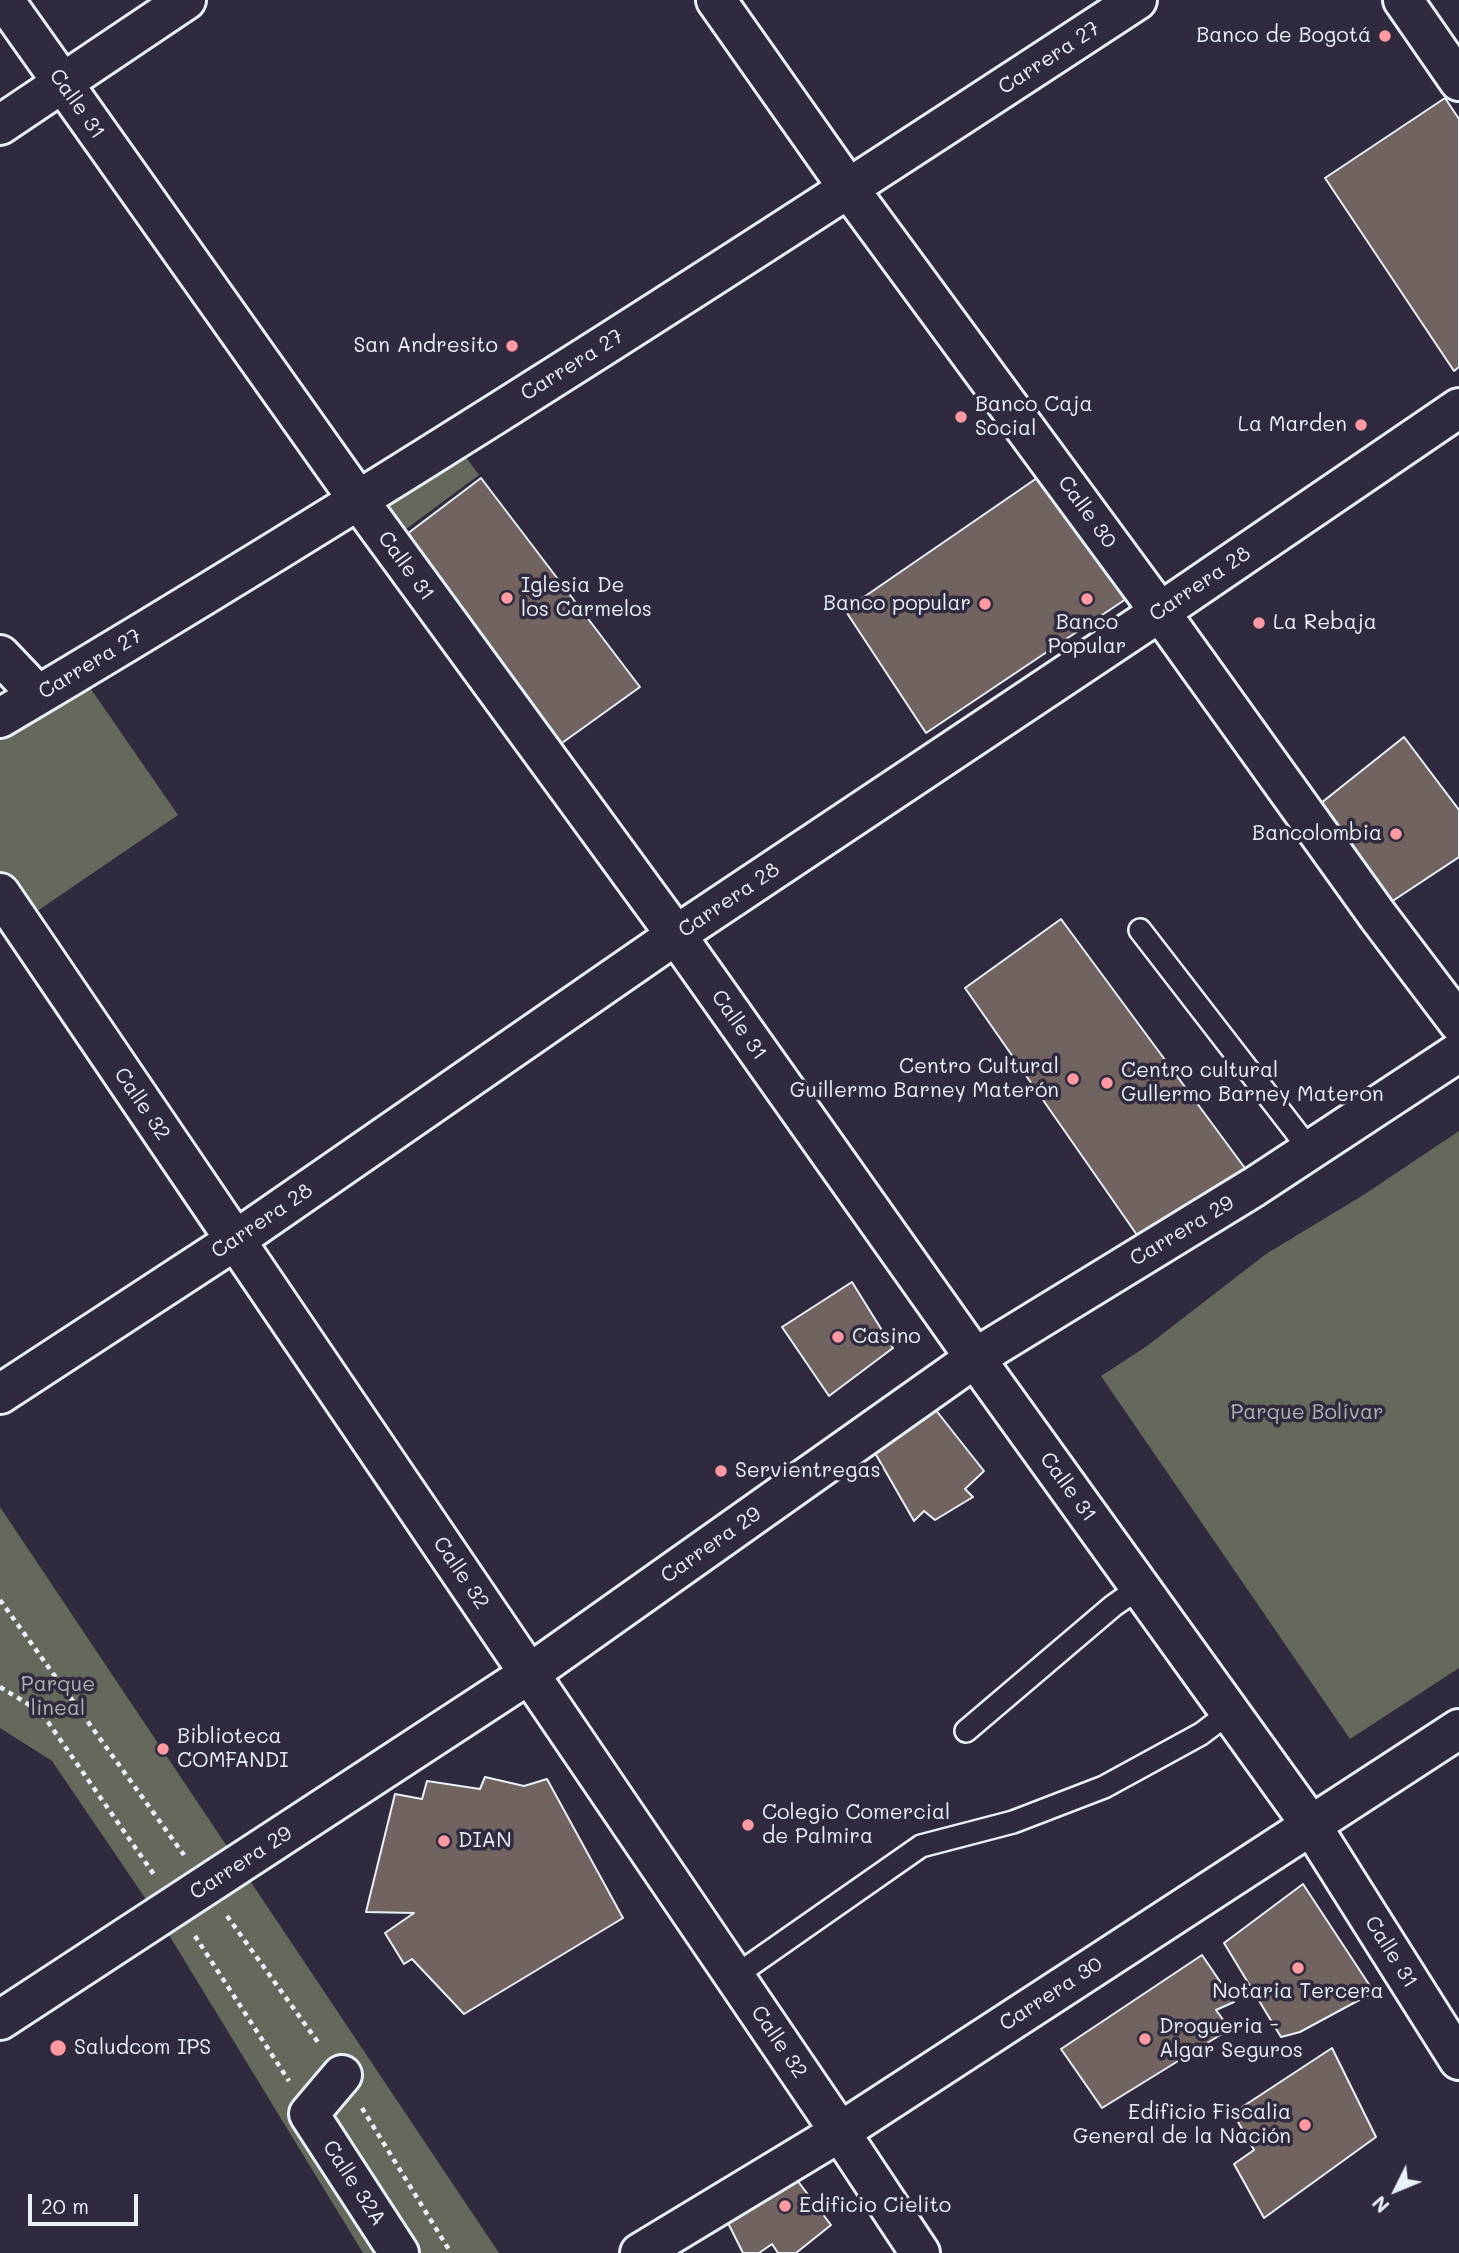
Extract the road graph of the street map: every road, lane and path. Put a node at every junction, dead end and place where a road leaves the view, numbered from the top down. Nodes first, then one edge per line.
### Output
1 (4, 0) edge
2 (186, 0) edge
3 (716, 0) edge
4 (1137, 0) edge
5 (1403, 0) edge
6 (1459, 81) edge
7 (62, 82) junction
8 (0, 125) edge
9 (849, 189) junction
10 (1459, 408) edge
11 (359, 501) junction
12 (1160, 612) junction
13 (0, 655) edge
14 (38, 695) junction
15 (0, 718) edge
16 (0, 893) edge
17 (1140, 930) dead end
18 (676, 935) junction
19 (1459, 1023) edge
20 (1459, 1052) edge
21 (1310, 1150) junction
22 (234, 1241) junction
23 (975, 1358) junction
24 (0, 1394) edge
25 (1140, 1587) junction
26 (0, 1600) edge
27 (529, 1674) junction
28 (0, 1687) edge
29 (1230, 1712) junction
30 (1459, 1729) edge
31 (966, 1731) dead end
32 (1311, 1825) junction
33 (191, 1896) junction
34 (735, 1976) junction
35 (0, 2020) edge
36 (1459, 2060) edge
37 (342, 2075) junction
38 (309, 2114) junction
39 (841, 2132) junction
40 (399, 2253) edge
41 (451, 2253) edge
42 (640, 2253) edge
43 (920, 2253) edge

1 - 7 street, Calle 31
2 - 7 street
3 - 9 street, Calle 30
4 - 9 street, Carrera 27
5 - 6 street
7 - 8 street
7 - 11 street, Calle 31
9 - 11 street, Carrera 27
9 - 12 street, Calle 30
10 - 12 street, Carrera 28
11 - 14 street, Carrera 27
11 - 18 street, Calle 31
12 - 18 street, Carrera 28
12 - 19 street, Calle 30
13 - 14 street
14 - 15 street, Carrera 27
16 - 22 street, Calle 32
17 - 21 lane
18 - 22 street, Carrera 28
18 - 23 street, Calle 31
20 - 21 street, Carrera 29
21 - 23 street, Carrera 29
22 - 24 street, Carrera 28
22 - 27 street, Calle 32
23 - 25 street, Calle 31
23 - 27 street, Carrera 29
25 - 29 street, Calle 31
25 - 31 lane
26 - 33 path
27 - 33 street, Carrera 29
27 - 34 street, Calle 32
28 - 33 path
29 - 32 street, Calle 31
29 - 34 lane
30 - 32 street, Carrera 30
32 - 36 street, Calle 31
32 - 39 street, Carrera 30
33 - 35 street, Carrera 29
33 - 37 path
33 - 38 path
34 - 39 street, Calle 32
37 - 38 street
37 - 41 path
38 - 40 street, Calle 32A
39 - 42 street, Carrera 30
39 - 43 street, Calle 32

